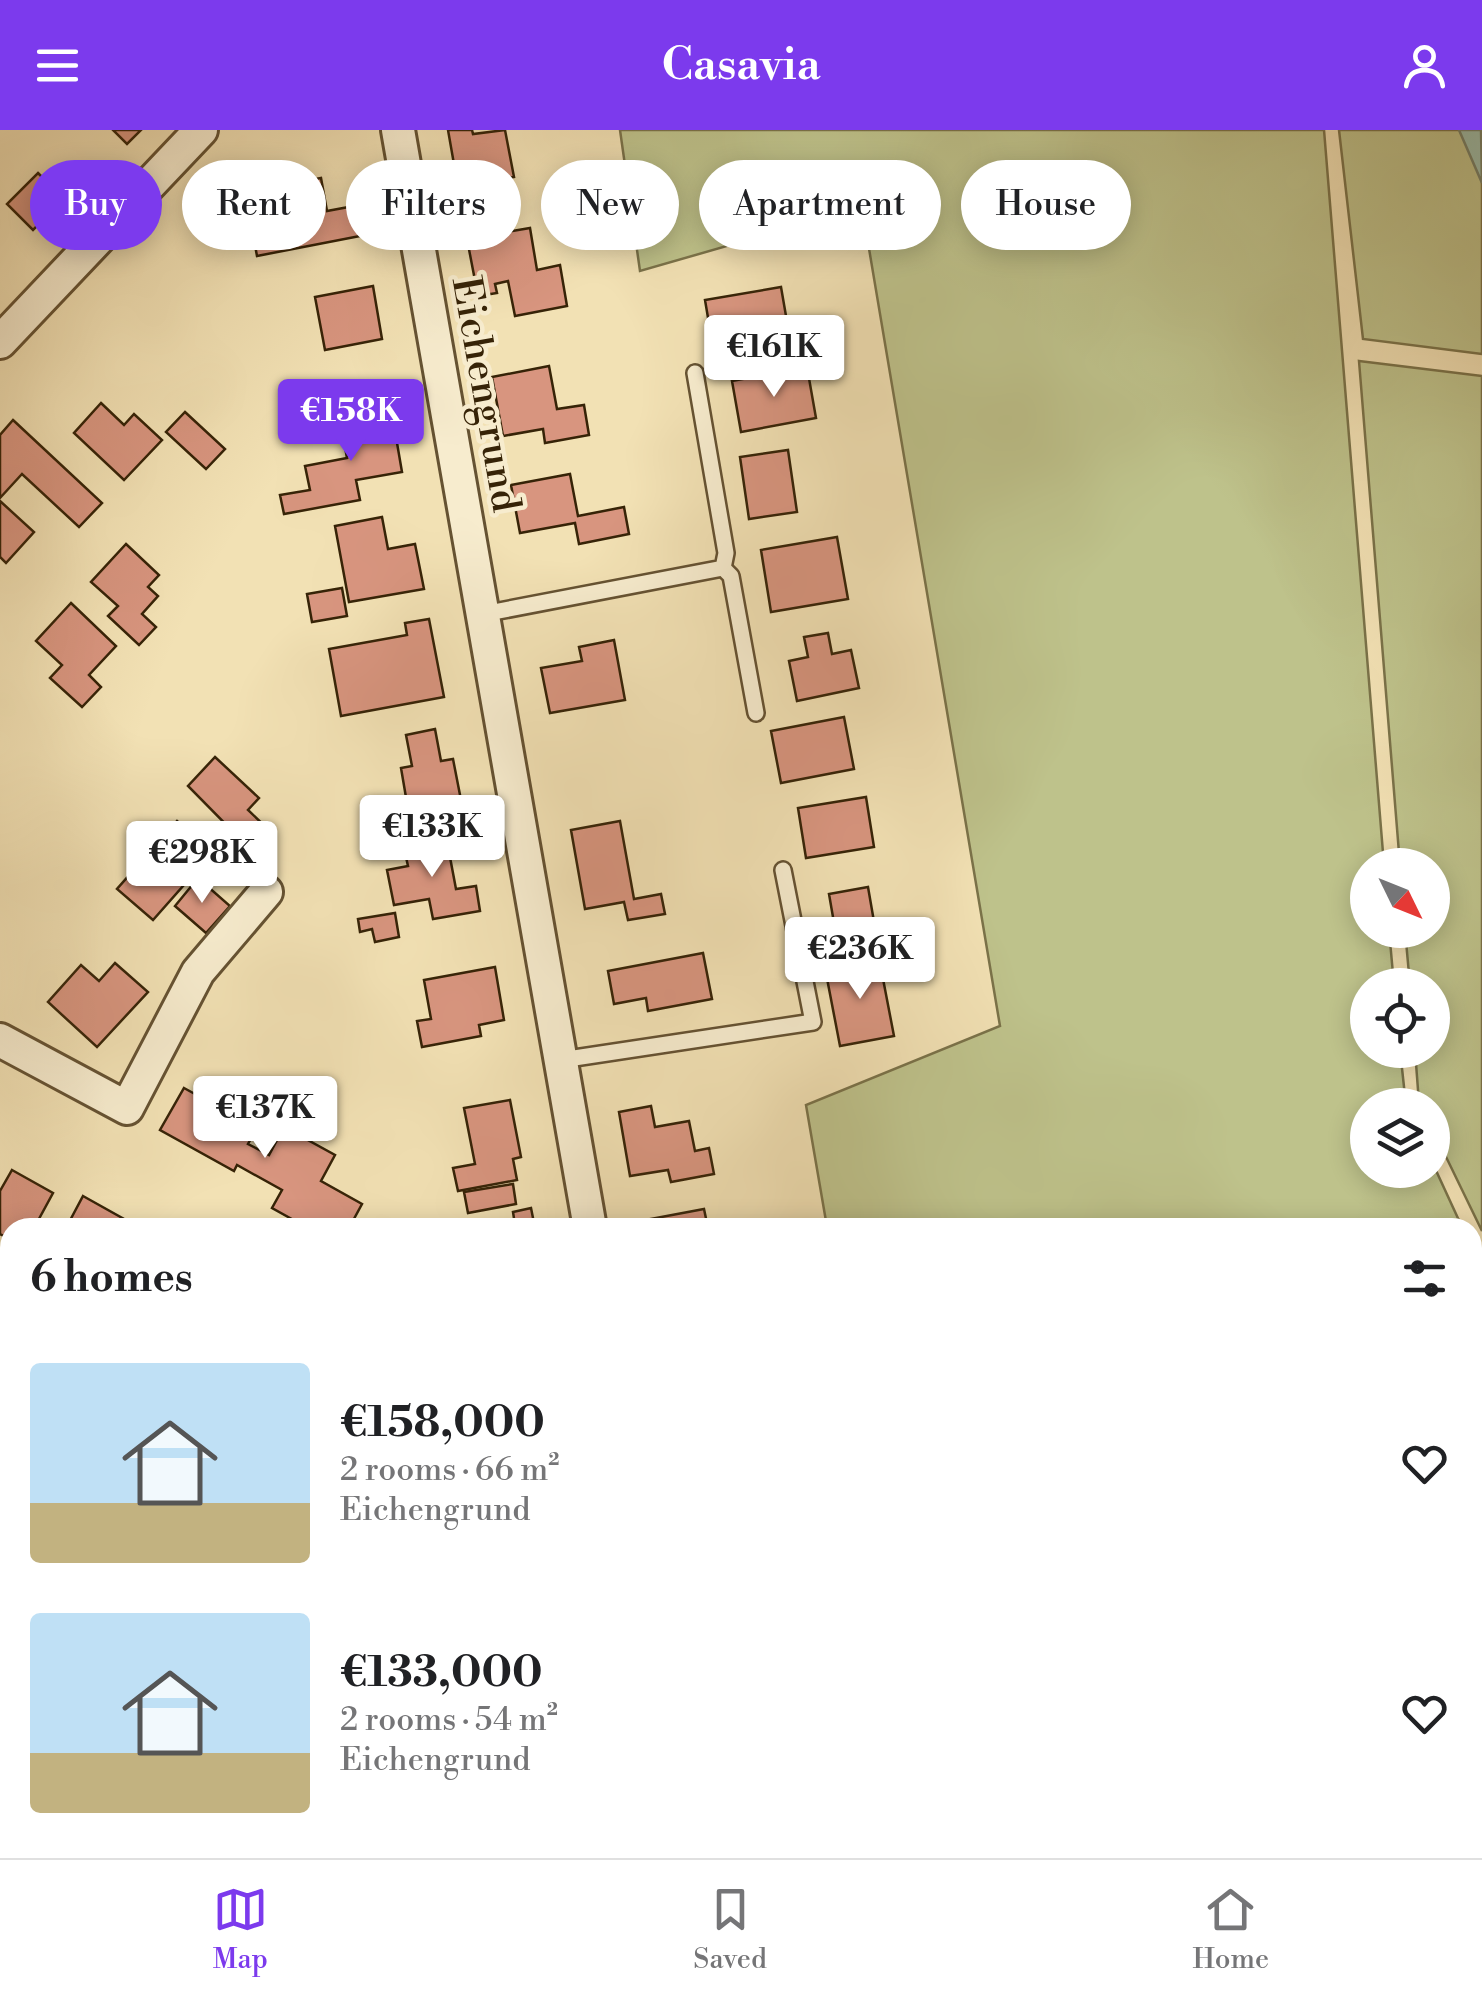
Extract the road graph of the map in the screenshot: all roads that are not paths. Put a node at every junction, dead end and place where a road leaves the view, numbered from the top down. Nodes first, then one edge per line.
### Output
1 (201, 130) edge
2 (398, 130) edge
3 (0, 342) edge
4 (695, 373) dead end
5 (723, 568) junction
6 (483, 614) junction
7 (756, 713) dead end
8 (782, 870) dead end
9 (266, 892) dead end
10 (0, 1040) edge
11 (561, 1060) junction
12 (588, 1218) edge

1 - 3 street
2 - 6 street, Eichengrund
4 - 5 lane
5 - 6 lane
5 - 7 lane
6 - 11 street, Eichengrund
8 - 11 lane
9 - 10 street
11 - 12 street, Eichengrund

